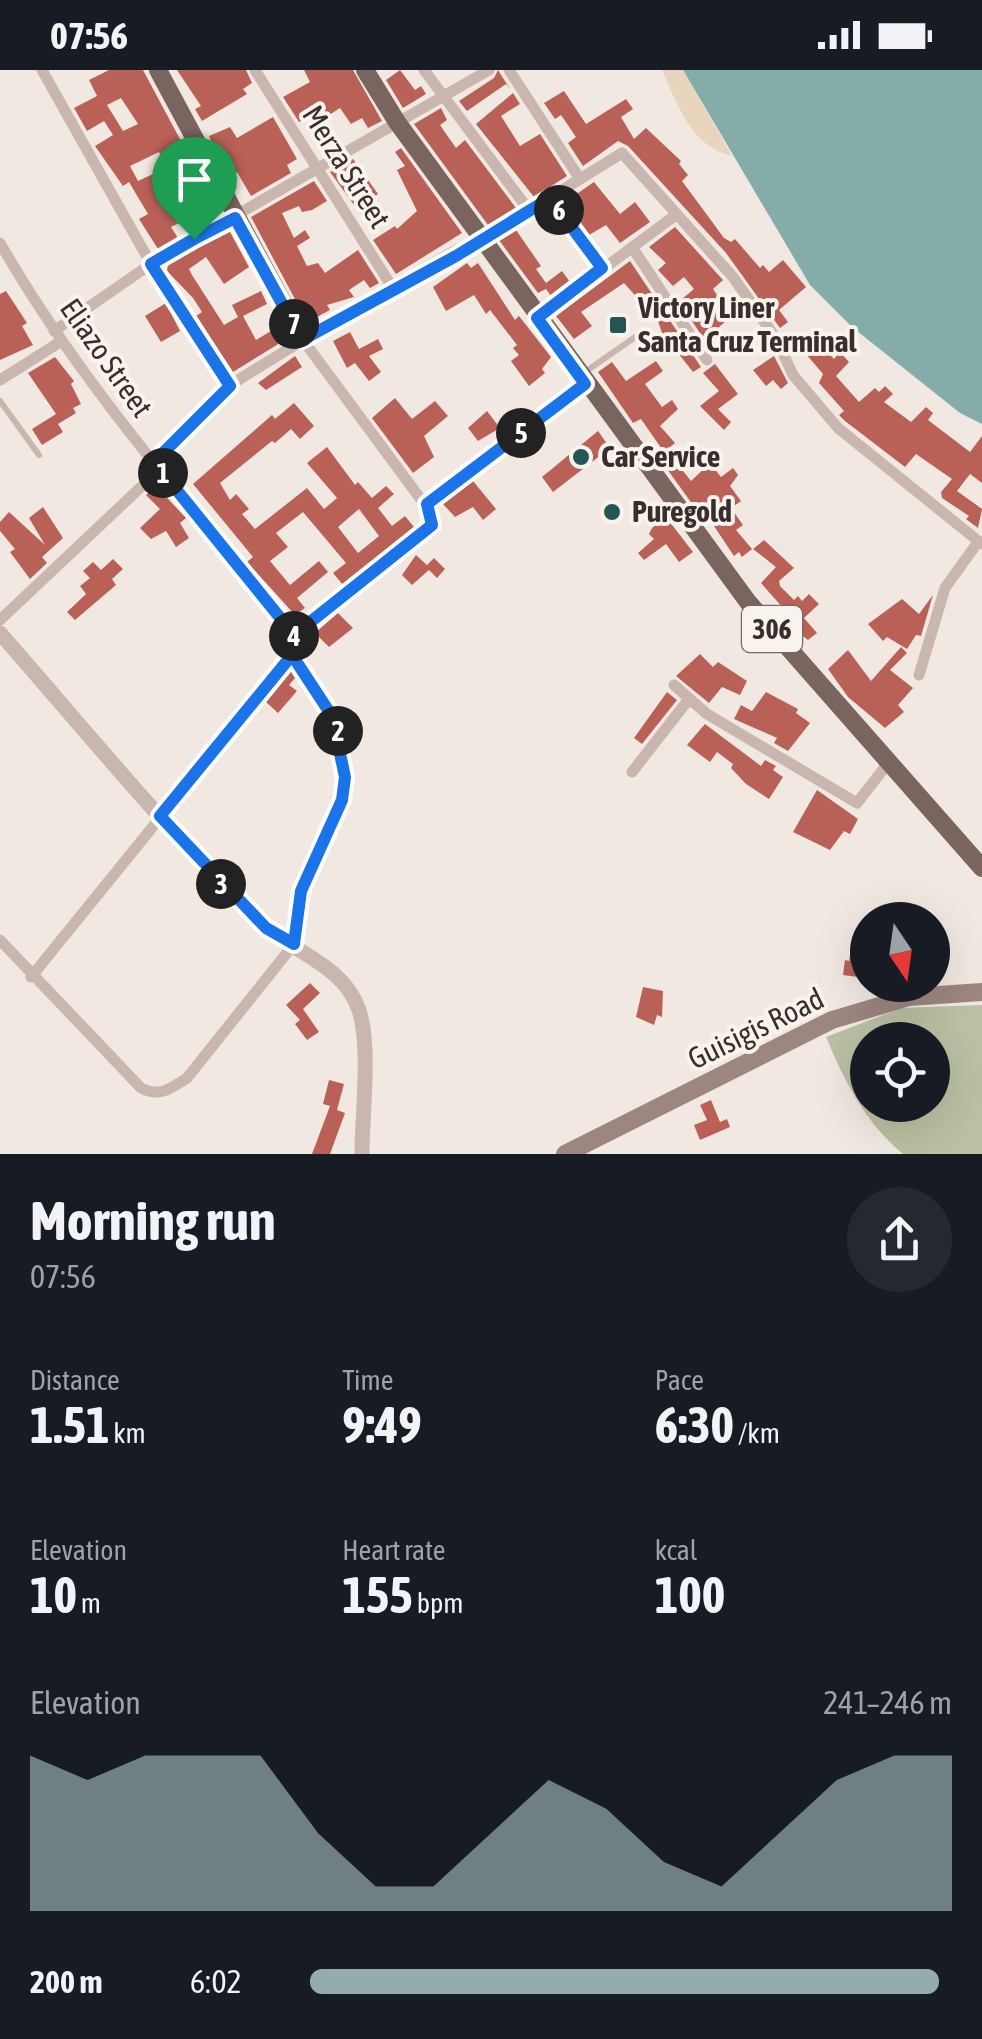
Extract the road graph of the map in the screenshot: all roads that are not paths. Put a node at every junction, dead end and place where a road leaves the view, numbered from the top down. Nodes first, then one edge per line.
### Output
1 (42, 70) edge
2 (158, 70) edge
3 (255, 70) edge
4 (364, 70) edge
5 (424, 70) edge
6 (489, 70) edge
7 (509, 70) edge
8 (442, 96) junction
9 (397, 122) junction
10 (316, 167) junction
11 (580, 179) junction
12 (550, 198) junction
13 (528, 210) junction
14 (677, 214) junction
15 (235, 218) junction
16 (482, 240) junction
17 (0, 243) edge
18 (632, 247) junction
19 (456, 256) junction
20 (151, 264) junction
21 (602, 268) junction
22 (510, 280) junction
23 (394, 290) junction
24 (537, 318) junction
25 (641, 333) dead end
26 (57, 336) junction
27 (302, 340) junction
28 (707, 360) dead end
29 (0, 380) edge
30 (582, 380) junction
31 (230, 386) junction
32 (0, 401) edge
33 (39, 456) dead end
34 (157, 466) junction
35 (427, 504) junction
36 (980, 543) edge
37 (0, 620) edge
38 (0, 633) edge
39 (294, 635) junction
40 (292, 655) junction
41 (919, 676) dead end
42 (674, 686) dead end
43 (689, 698) junction
44 (889, 762) junction
45 (632, 772) dead end
46 (160, 816) junction
47 (982, 868) edge
48 (0, 940) edge
49 (294, 944) junction
50 (31, 976) junction
51 (982, 992) edge
52 (362, 1154) edge
53 (566, 1154) edge

1 - 20 street
2 - 15 main road
3 - 10 street, Merza Street
4 - 9 main road, 306
5 - 8 street
6 - 8 street
7 - 11 street
8 - 9 street
8 - 13 street
9 - 10 street
9 - 16 main road, 306
10 - 15 street
10 - 23 street, Merza Street
11 - 12 street
11 - 14 street
12 - 13 street
12 - 21 street
13 - 16 street
14 - 18 street
14 - 36 street
15 - 20 street
15 - 27 main road
16 - 19 main road
16 - 22 main road, 306
17 - 26 street, Eliazo Street
18 - 21 street
18 - 28 street
19 - 22 main road, 306
19 - 23 main road
20 - 26 street
20 - 31 street
21 - 24 street
22 - 24 main road, 306
23 - 27 main road
24 - 30 main road, 306
25 - 30 lane
26 - 29 street
26 - 34 street, Eliazo Street
27 - 31 street
27 - 35 street
30 - 35 street
30 - 44 main road, 306
31 - 34 street
32 - 33 lane
34 - 37 street
34 - 39 street, Eliazo Street
35 - 39 street
36 - 41 street
38 - 46 street
39 - 40 street
40 - 46 street
40 - 49 street
42 - 43 street
43 - 44 street
43 - 45 street
44 - 47 main road, 306
46 - 49 street
46 - 50 street
48 - 50 street
49 - 50 street
49 - 52 street
51 - 53 main road, Guisigis Road

